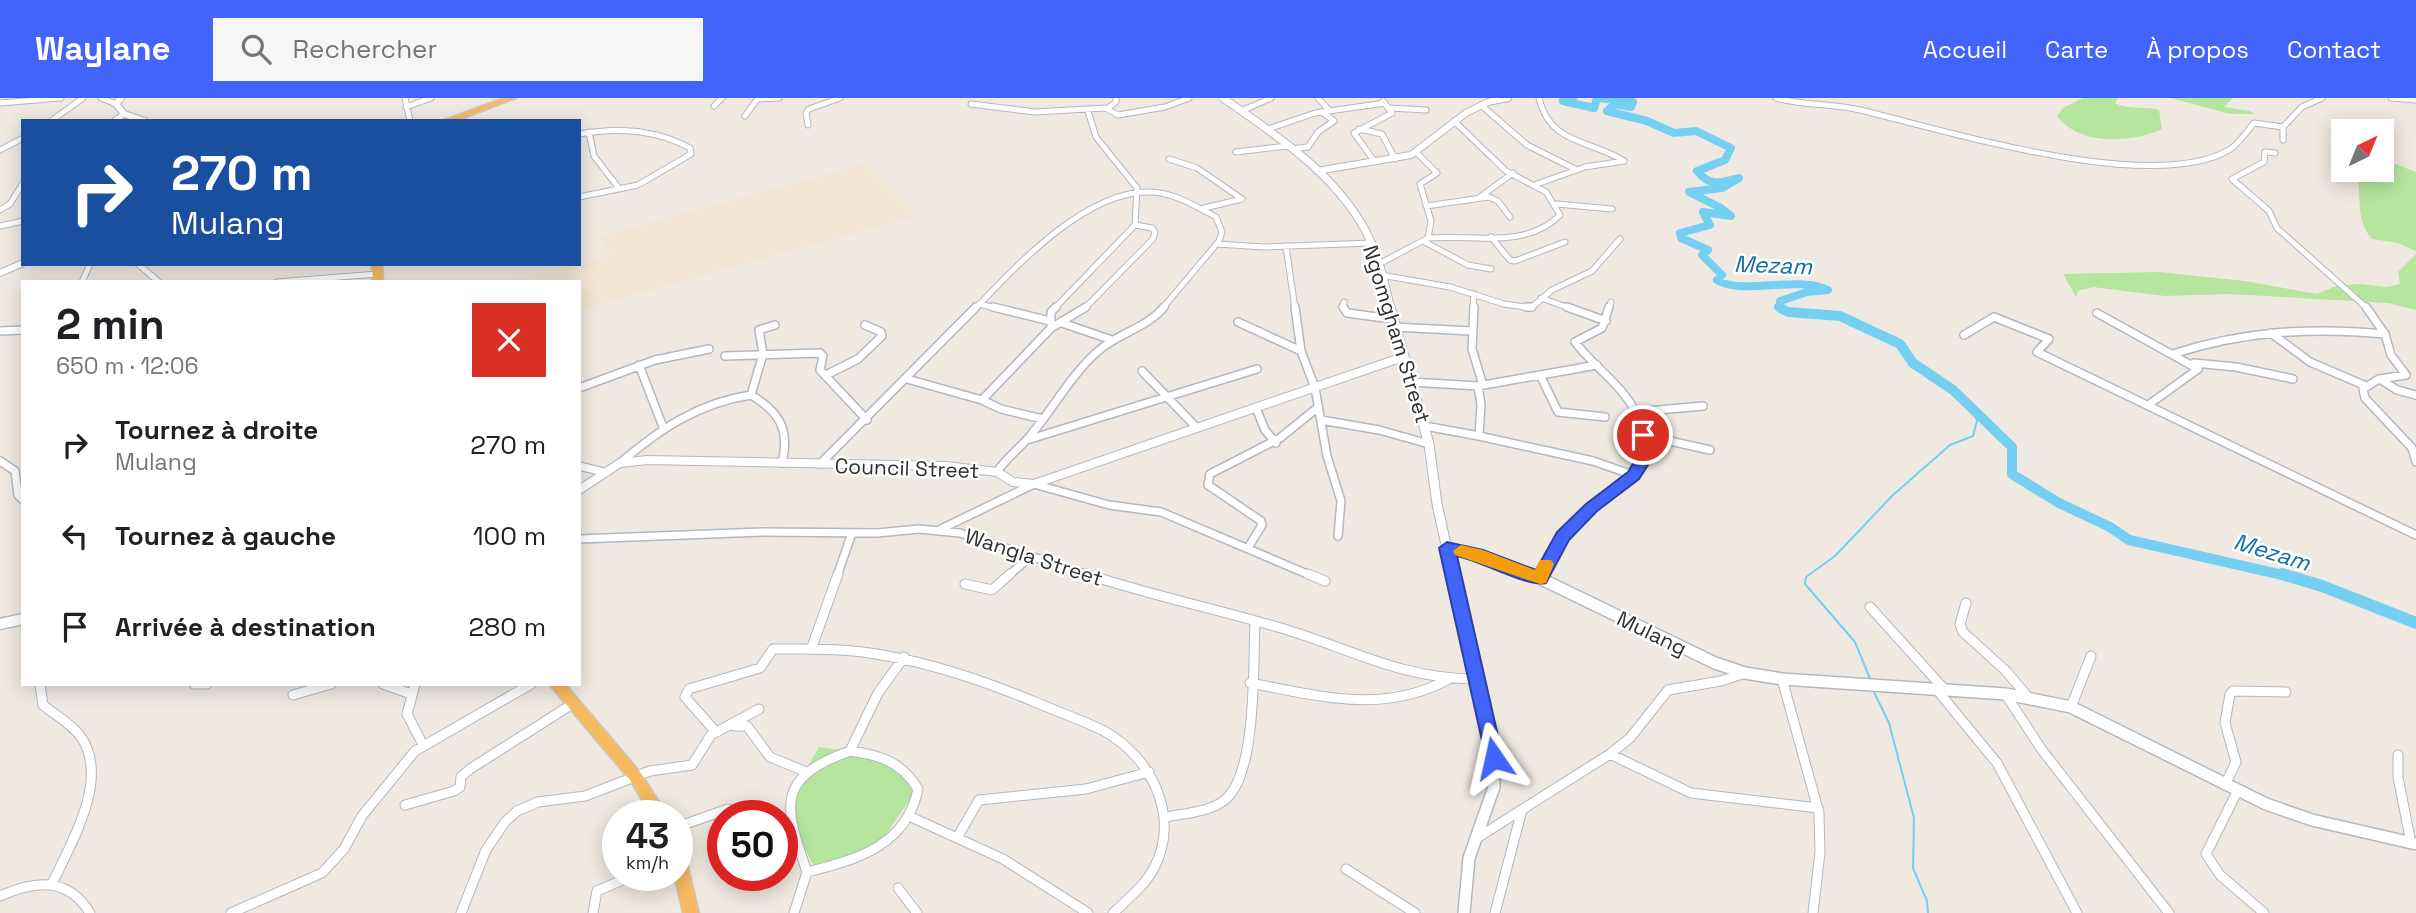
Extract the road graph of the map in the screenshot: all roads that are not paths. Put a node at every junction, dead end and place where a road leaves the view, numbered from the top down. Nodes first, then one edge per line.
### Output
1 (61, 98) edge
2 (83, 98) edge
3 (101, 98) edge
4 (405, 98) edge
5 (431, 98) edge
6 (512, 98) edge
7 (722, 98) edge
8 (758, 98) edge
9 (779, 98) edge
10 (840, 98) edge
11 (1116, 98) edge
12 (1189, 98) edge
13 (1223, 98) edge
14 (1271, 98) edge
15 (1318, 98) edge
16 (1508, 98) edge
17 (1539, 98) edge
18 (1776, 98) edge
19 (2322, 98) edge
20 (2391, 98) edge
21 (2416, 100) edge
22 (119, 101) edge
23 (0, 103) edge
24 (971, 104) dead end
25 (1385, 104) junction
26 (1481, 105) junction
27 (714, 106) dead end
28 (406, 107) junction
29 (1108, 108) junction
30 (1426, 110) dead end
31 (1088, 111) junction
32 (1241, 111) junction
33 (1330, 111) junction
34 (1322, 112) junction
35 (124, 114) junction
36 (745, 116) dead end
37 (54, 119) edge
38 (117, 119) edge
39 (139, 119) edge
40 (409, 119) edge
41 (452, 119) edge
42 (1454, 121) junction
43 (808, 125) dead end
44 (2283, 127) junction
45 (1268, 129) junction
46 (1359, 130) junction
47 (589, 132) junction
48 (581, 134) edge
49 (21, 139) edge
50 (2283, 140) dead end
51 (1290, 147) junction
52 (0, 150) edge
53 (1236, 152) dead end
54 (1416, 152) junction
55 (2275, 153) dead end
56 (1169, 159) dead end
57 (1395, 159) junction
58 (1375, 162) junction
59 (1577, 170) junction
60 (1317, 171) junction
61 (1513, 173) junction
62 (1537, 184) junction
63 (21, 186) edge
64 (618, 187) junction
65 (1138, 194) junction
66 (581, 196) edge
67 (1480, 197) junction
68 (1557, 204) junction
69 (1426, 206) junction
70 (1203, 209) junction
71 (1612, 209) dead end
72 (0, 210) edge
73 (1510, 217) dead end
74 (21, 221) edge
75 (1135, 225) junction
76 (0, 226) edge
77 (1491, 237) junction
78 (1426, 239) junction
79 (1620, 239) dead end
80 (1565, 242) dead end
81 (1372, 243) junction
82 (1217, 244) junction
83 (1286, 246) junction
84 (1378, 260) junction
85 (21, 264) edge
86 (140, 266) edge
87 (1490, 269) dead end
88 (0, 273) edge
89 (377, 273) edge
90 (1381, 275) junction
91 (344, 277) junction
92 (157, 280) edge
93 (304, 280) edge
94 (337, 280) edge
95 (1474, 293) junction
96 (1541, 298) junction
97 (1344, 302) dead end
98 (1611, 302) dead end
99 (979, 304) junction
100 (2098, 313) dead end
101 (1606, 321) junction
102 (1238, 322) dead end
103 (1062, 323) junction
104 (1393, 323) junction
105 (1050, 324) junction
106 (775, 325) dead end
107 (864, 325) dead end
108 (21, 330) edge
109 (0, 331) edge
110 (1471, 331) junction
111 (2270, 332) junction
112 (2385, 334) junction
113 (1964, 335) dead end
114 (1112, 340) junction
115 (709, 349) dead end
116 (1301, 351) junction
117 (764, 354) junction
118 (2173, 354) junction
119 (725, 356) dead end
120 (1404, 361) junction
121 (2190, 363) junction
122 (639, 365) junction
123 (1597, 365) junction
124 (1257, 369) dead end
125 (1142, 371) dead end
126 (826, 375) junction
127 (1540, 375) junction
128 (2406, 375) junction
129 (2416, 377) edge
130 (907, 379) junction
131 (2293, 379) dead end
132 (2379, 379) junction
133 (1410, 382) junction
134 (1480, 386) junction
135 (2366, 386) junction
136 (581, 387) edge
137 (1315, 388) junction
138 (751, 395) junction
139 (2416, 395) edge
140 (1170, 398) junction
141 (982, 400) junction
142 (2151, 403) junction
143 (1703, 406) dead end
144 (1256, 408) junction
145 (1317, 408) junction
146 (1636, 412) junction
147 (1605, 417) dead end
148 (1043, 419) junction
149 (867, 420) junction
150 (1322, 424) junction
151 (1424, 426) junction
152 (663, 427) junction
153 (1197, 428) junction
154 (1643, 435) junction
155 (1479, 436) junction
156 (1027, 440) junction
157 (1276, 443) junction
158 (1429, 444) junction
159 (1710, 450) dead end
160 (0, 461) edge
161 (2416, 462) edge
162 (620, 463) junction
163 (782, 463) junction
164 (819, 464) junction
165 (21, 465) edge
166 (581, 466) edge
167 (13, 468) junction
168 (604, 472) junction
169 (997, 472) junction
170 (1633, 475) junction
171 (1034, 484) junction
172 (581, 489) edge
173 (21, 498) edge
174 (940, 530) junction
175 (852, 533) junction
176 (2416, 535) edge
177 (1338, 536) dead end
178 (581, 539) edge
179 (1248, 548) junction
180 (1447, 548) junction
181 (1031, 556) junction
182 (1540, 578) junction
183 (1325, 581) dead end
184 (965, 584) dead end
185 (1966, 603) dead end
186 (1870, 607) dead end
187 (21, 619) edge
188 (1255, 621) junction
189 (0, 624) edge
190 (812, 647) junction
191 (2091, 656) dead end
192 (904, 657) junction
193 (1745, 673) junction
194 (1449, 679) junction
195 (1475, 679) junction
196 (1782, 679) junction
197 (1250, 683) junction
198 (42, 686) edge
199 (324, 686) edge
200 (389, 686) edge
201 (414, 686) edge
202 (527, 686) edge
203 (558, 686) edge
204 (1941, 690) junction
205 (2286, 692) dead end
206 (411, 694) junction
207 (2006, 694) junction
208 (293, 695) dead end
209 (2029, 698) junction
210 (574, 703) junction
211 (2071, 707) junction
212 (759, 709) dead end
213 (727, 728) junction
214 (715, 731) junction
215 (423, 745) junction
216 (850, 751) junction
217 (1610, 754) junction
218 (2398, 755) dead end
219 (804, 771) junction
220 (1149, 772) junction
221 (635, 776) junction
222 (2225, 786) junction
223 (2237, 792) junction
224 (651, 800) edge
225 (405, 805) dead end
226 (1818, 808) junction
227 (1523, 809) junction
228 (911, 817) junction
229 (1167, 817) junction
230 (958, 836) junction
231 (1476, 838) junction
232 (2413, 844) edge
233 (1346, 869) dead end
234 (807, 872) junction
235 (53, 882) junction
236 (898, 888) dead end
237 (602, 889) edge
238 (686, 891) edge
239 (0, 896) edge
240 (264, 899) junction
241 (90, 913) edge
242 (231, 913) edge
243 (248, 913) edge
244 (461, 913) edge
245 (593, 913) edge
246 (691, 913) edge
247 (794, 913) edge
248 (917, 913) edge
249 (1088, 913) edge
250 (1113, 913) edge
251 (1415, 913) edge
252 (1464, 913) edge
253 (1495, 913) edge
254 (1813, 913) edge
255 (2077, 913) edge
256 (2169, 913) edge
257 (2264, 913) edge

1 - 23 street
2 - 37 street
3 - 22 street
4 - 28 street
5 - 28 street
6 - 41 highway
7 - 27 street
8 - 9 street
8 - 36 street
10 - 43 street
11 - 29 street
12 - 29 street
13 - 32 main road, Ngomgham Street
14 - 32 street
15 - 33 street
16 - 26 street
17 - 59 street
18 - 44 street
19 - 44 street
20 - 21 street
22 - 35 street
24 - 31 street
25 - 30 street
25 - 33 street
25 - 46 street
26 - 42 street
26 - 59 street
28 - 40 street
29 - 31 street
31 - 65 street
32 - 45 main road, Ngomgham Street
33 - 34 street
34 - 45 street
34 - 51 street
35 - 38 street
35 - 39 street
42 - 54 street
42 - 61 street
44 - 50 street
45 - 51 main road, Ngomgham Street
46 - 57 street
46 - 58 street
47 - 48 street
47 - 64 street
47 - 64 street
49 - 52 street
51 - 53 street
51 - 60 main road, Ngomgham Street
54 - 57 street
54 - 69 street
55 - 112 street
56 - 70 street
57 - 58 street
58 - 60 street
59 - 62 street
60 - 81 main road, Ngomgham Street
61 - 62 street
61 - 67 street
62 - 68 street
63 - 72 street
64 - 66 street
65 - 70 street
65 - 75 street
65 - 99 street
67 - 69 street
67 - 73 street
68 - 71 street
68 - 77 street
69 - 78 street
70 - 82 street
74 - 76 street
75 - 103 street
75 - 105 street
77 - 78 street
77 - 80 street
78 - 84 street
78 - 87 street
79 - 96 street
81 - 83 street
81 - 84 main road, Ngomgham Street
82 - 83 street
82 - 114 street
83 - 116 street
84 - 90 main road, Ngomgham Street
85 - 88 street
86 - 92 street
89 - 91 street
90 - 95 street
90 - 104 main road, Ngomgham Street
91 - 93 street
91 - 94 street
95 - 96 street
95 - 110 street
96 - 101 street
97 - 104 street
98 - 101 street
99 - 105 street
99 - 130 street
100 - 118 street
101 - 123 street
102 - 116 street
103 - 105 street
103 - 114 street
104 - 110 street
104 - 120 main road, Ngomgham Street
105 - 141 street
106 - 117 street
107 - 126 street
108 - 109 street
110 - 134 street
111 - 112 street
111 - 118 street
111 - 135 street
112 - 128 street
113 - 142 street
114 - 148 street
115 - 122 street
116 - 137 street
117 - 119 street
117 - 126 street
117 - 138 street
118 - 121 street
120 - 133 main road, Ngomgham Street
120 - 137 street
121 - 131 street
121 - 142 street
122 - 136 street
122 - 152 street
123 - 127 street
123 - 146 street
124 - 140 street
125 - 140 street
126 - 149 street
127 - 134 street
127 - 147 street
128 - 129 street
128 - 132 street
130 - 141 street
130 - 149 street
132 - 135 street
132 - 139 street
133 - 134 street
133 - 151 main road, Ngomgham Street
134 - 155 street
135 - 161 street
137 - 144 street
137 - 145 street
138 - 152 street
138 - 163 street
140 - 153 street
140 - 156 street
141 - 148 street
142 - 176 street
143 - 146 street
144 - 153 street
144 - 157 street
145 - 150 street
145 - 157 street
146 - 154 street
148 - 156 street
149 - 164 street
150 - 158 street
150 - 177 street
151 - 155 street
151 - 158 main road, Ngomgham Street
152 - 162 street
153 - 171 street
154 - 159 street
154 - 170 street
155 - 170 street
156 - 169 street
157 - 179 street
158 - 180 main road, Ngomgham Street
160 - 167 street
162 - 163 street, Council Street
162 - 168 street, Council Street
163 - 164 street, Council Street
164 - 169 street, Council Street
165 - 167 street
166 - 168 street
167 - 173 street
168 - 172 street, Council Street
169 - 171 street, Council Street
170 - 182 street
171 - 174 street
171 - 179 street
174 - 175 street, Wangla Street
174 - 181 street, Wangla Street
175 - 178 street, Wangla Street
175 - 190 street
179 - 183 street
180 - 182 main road, Mulang
180 - 195 main road, Ngomgham Street
181 - 184 street
181 - 188 street, Wangla Street
182 - 193 main road, Mulang
185 - 209 street
186 - 204 street
187 - 189 street
188 - 194 street, Wangla Street
188 - 197 street
190 - 192 street
190 - 214 street
191 - 211 street
192 - 216 street
192 - 220 street
193 - 196 main road, Mulang
193 - 217 street
194 - 195 street, Wangla Street
194 - 197 street
195 - 231 main road, Ngomgham Street
196 - 204 main road, Mulang
196 - 226 street
197 - 229 street
198 - 235 street
199 - 208 street
200 - 206 street
201 - 206 street
202 - 215 street
203 - 210 highway
204 - 207 main road, Mulang
204 - 255 street
205 - 222 street
206 - 215 street
207 - 209 main road, Mulang
207 - 256 street
209 - 211 main road, Mulang
210 - 221 highway
210 - 225 street
211 - 222 main road, Mulang
212 - 213 street
213 - 214 street
213 - 219 street
214 - 221 street
215 - 240 street
216 - 219 street
216 - 228 street
217 - 226 street
217 - 227 street
218 - 232 street
219 - 234 street
220 - 229 street
220 - 230 street
221 - 224 highway
221 - 244 street
222 - 223 main road, Mulang
223 - 232 main road, Mulang
223 - 257 street
226 - 254 street
227 - 231 street
227 - 253 street
228 - 230 street
228 - 234 street
229 - 250 street
230 - 249 street
231 - 252 main road, Ngomgham Street
233 - 251 street
234 - 247 street
235 - 239 street
235 - 241 street
236 - 248 street
237 - 245 street
238 - 246 highway
240 - 242 street
240 - 243 street

